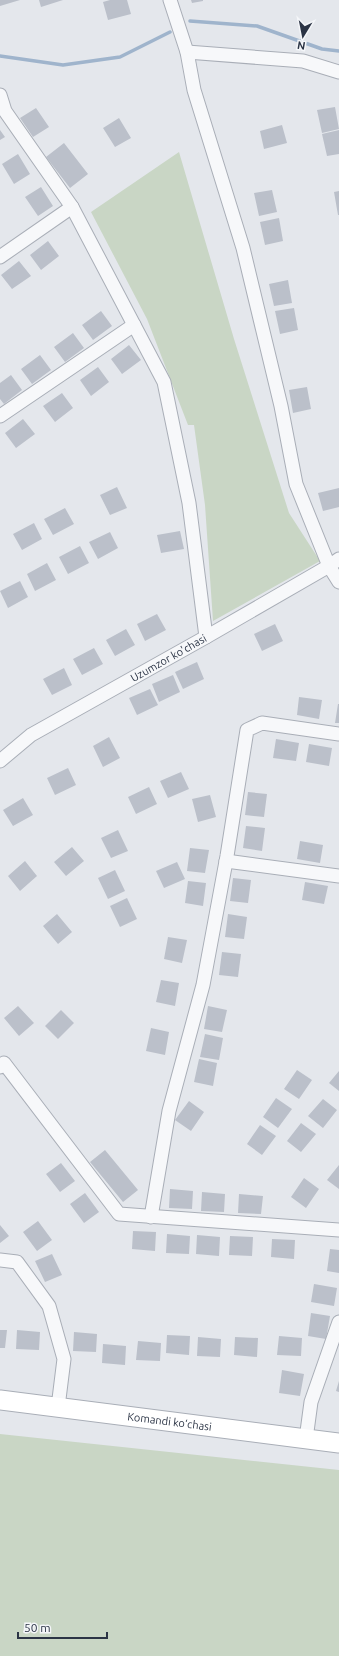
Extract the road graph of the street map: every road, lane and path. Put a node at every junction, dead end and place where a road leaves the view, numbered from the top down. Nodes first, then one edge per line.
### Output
1 (170, 0) edge
2 (186, 52) junction
3 (339, 73) edge
4 (0, 95) edge
5 (72, 207) junction
6 (0, 257) edge
7 (134, 325) junction
8 (0, 416) edge
9 (334, 563) edge
10 (339, 582) edge
11 (206, 637) junction
12 (339, 734) edge
13 (0, 761) edge
14 (226, 861) junction
15 (339, 876) edge
16 (0, 1067) edge
17 (152, 1217) junction
18 (339, 1230) edge
19 (0, 1260) edge
20 (339, 1322) edge
21 (0, 1400) edge
22 (58, 1407) junction
23 (306, 1439) junction
24 (339, 1443) edge

1 - 2 street
2 - 3 street
2 - 9 street
4 - 5 street
5 - 6 street
5 - 7 street
7 - 8 street
7 - 11 street
9 - 10 street
9 - 11 street, Uzumzor ko'chasi
11 - 13 street, Uzumzor ko'chasi
12 - 14 street
14 - 15 street
14 - 17 street
16 - 17 street
17 - 18 street
19 - 22 street
20 - 23 street
21 - 22 main road, Komandi ko‘chasi
22 - 23 main road, Komandi ko‘chasi
23 - 24 main road, Komandi ko‘chasi

